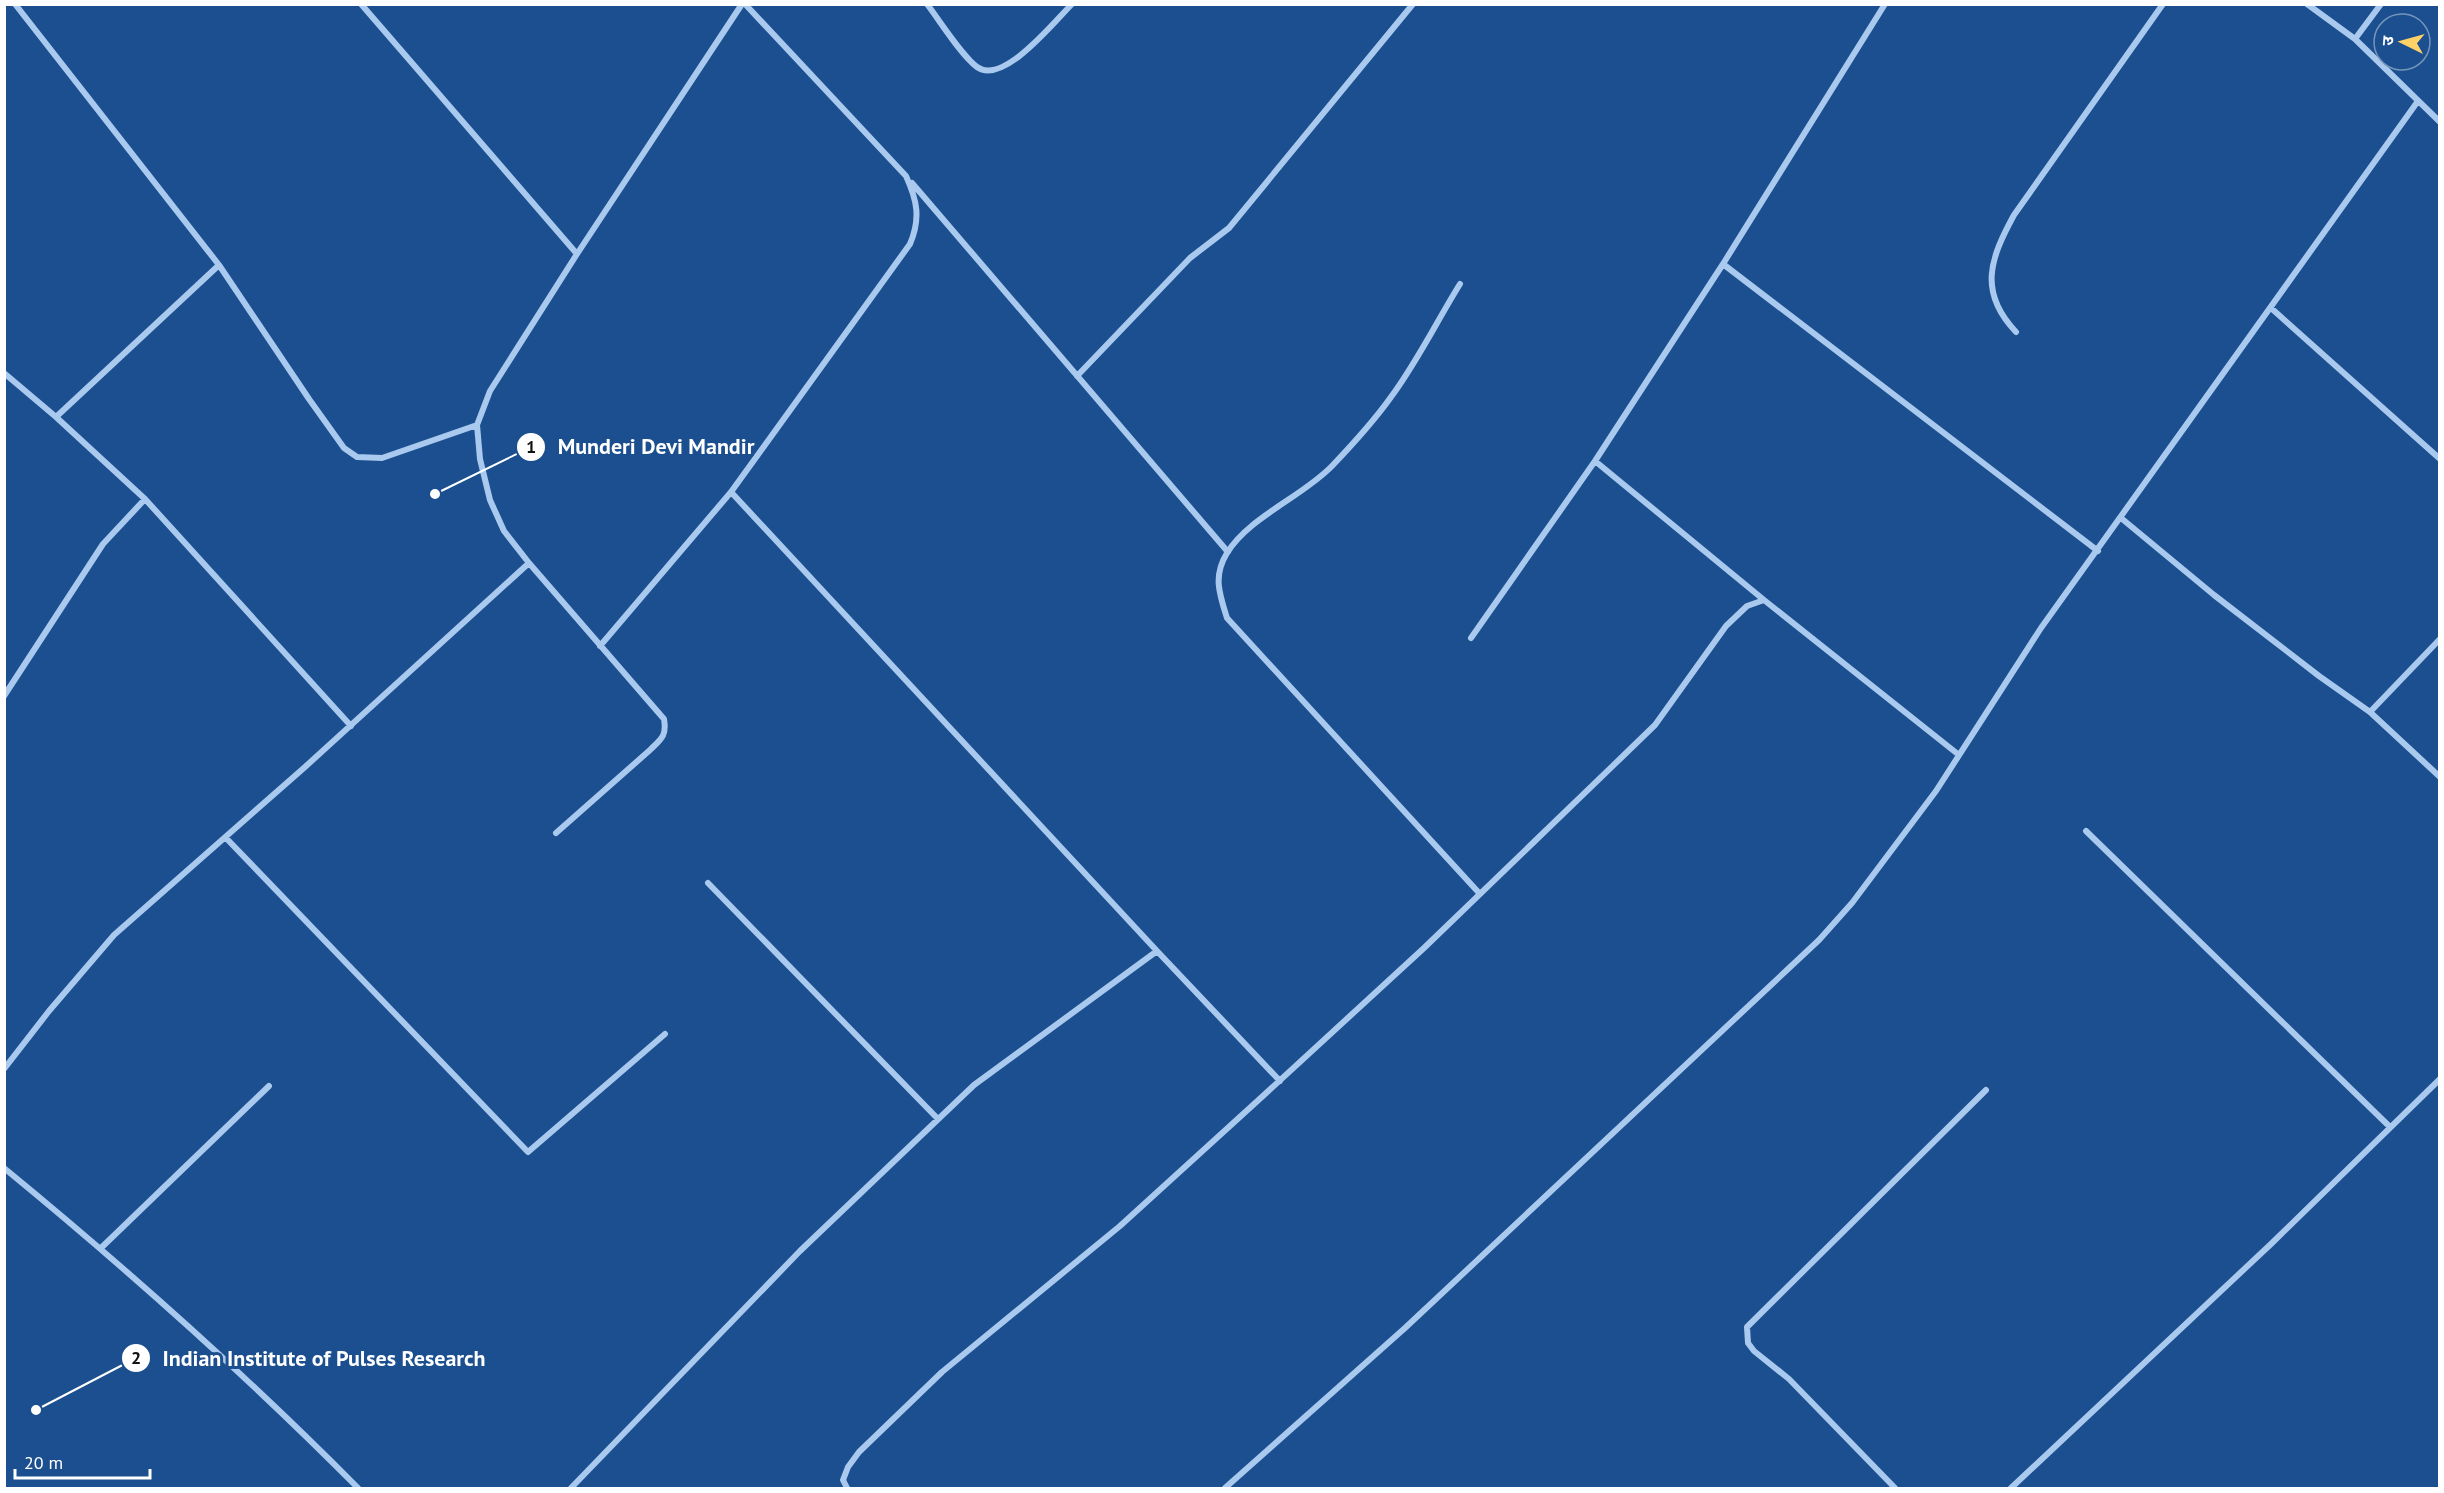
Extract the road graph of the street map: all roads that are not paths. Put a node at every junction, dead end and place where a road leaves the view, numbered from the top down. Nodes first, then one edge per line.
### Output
1 (15, 4) edge
2 (361, 4) edge
3 (744, 4) edge
4 (927, 4) edge
5 (1072, 4) edge
6 (1413, 4) edge
7 (1885, 4) edge
8 (2163, 4) edge
9 (2307, 4) edge
10 (2381, 4) edge
11 (2355, 39) junction
12 (2418, 101) junction
13 (2439, 122) edge
14 (906, 176) junction
15 (577, 254) junction
16 (1723, 264) junction
17 (219, 265) junction
18 (1460, 284) dead end
19 (2271, 308) junction
20 (2016, 332) dead end
21 (4, 373) edge
22 (1077, 376) junction
23 (56, 417) junction
24 (477, 425) junction
25 (2439, 459) edge
26 (1595, 461) junction
27 (731, 492) junction
28 (145, 499) junction
29 (2121, 518) junction
30 (2097, 551) junction
31 (1228, 552) junction
32 (529, 563) junction
33 (1764, 600) junction
34 (1471, 638) dead end
35 (2439, 639) edge
36 (600, 646) junction
37 (4, 696) edge
38 (2370, 712) junction
39 (351, 726) junction
40 (1959, 755) junction
41 (2439, 777) edge
42 (2086, 831) dead end
43 (555, 832) dead end
44 (225, 838) junction
45 (708, 883) dead end
46 (1480, 894) junction
47 (1157, 951) junction
48 (665, 1034) dead end
49 (4, 1069) edge
50 (2439, 1079) edge
51 (1280, 1081) junction
52 (269, 1086) dead end
53 (1986, 1090) dead end
54 (938, 1119) junction
55 (2390, 1127) junction
56 (4, 1168) edge
57 (100, 1248) junction
58 (358, 1488) edge
59 (571, 1488) edge
60 (847, 1488) edge
61 (1225, 1488) edge
62 (1895, 1488) edge
63 (2011, 1488) edge

1 - 17 street
2 - 15 street
3 - 14 street
3 - 15 street
4 - 5 street
6 - 22 street
7 - 16 street
8 - 20 street
9 - 11 street
10 - 11 street
11 - 12 street
12 - 13 street
12 - 19 street
14 - 22 street
14 - 27 street
15 - 24 street
16 - 26 street
16 - 30 street
17 - 23 street
17 - 24 street
18 - 31 street
19 - 25 street
19 - 29 street
21 - 23 street
22 - 31 street
23 - 28 street
24 - 32 street
26 - 33 street
26 - 34 street
27 - 36 street
27 - 47 street
28 - 37 street
28 - 39 street
29 - 30 street
29 - 38 street
30 - 40 street
31 - 46 street
32 - 36 street
32 - 39 street
33 - 40 street
33 - 46 street
35 - 38 street
36 - 43 street
38 - 41 street
39 - 44 street
40 - 61 street
42 - 55 street
44 - 48 street
44 - 49 street
45 - 54 street
46 - 51 street
47 - 51 street
47 - 54 street
50 - 55 street
51 - 60 street
52 - 57 street
53 - 62 street
54 - 59 street
55 - 63 street
56 - 57 street
57 - 58 street

